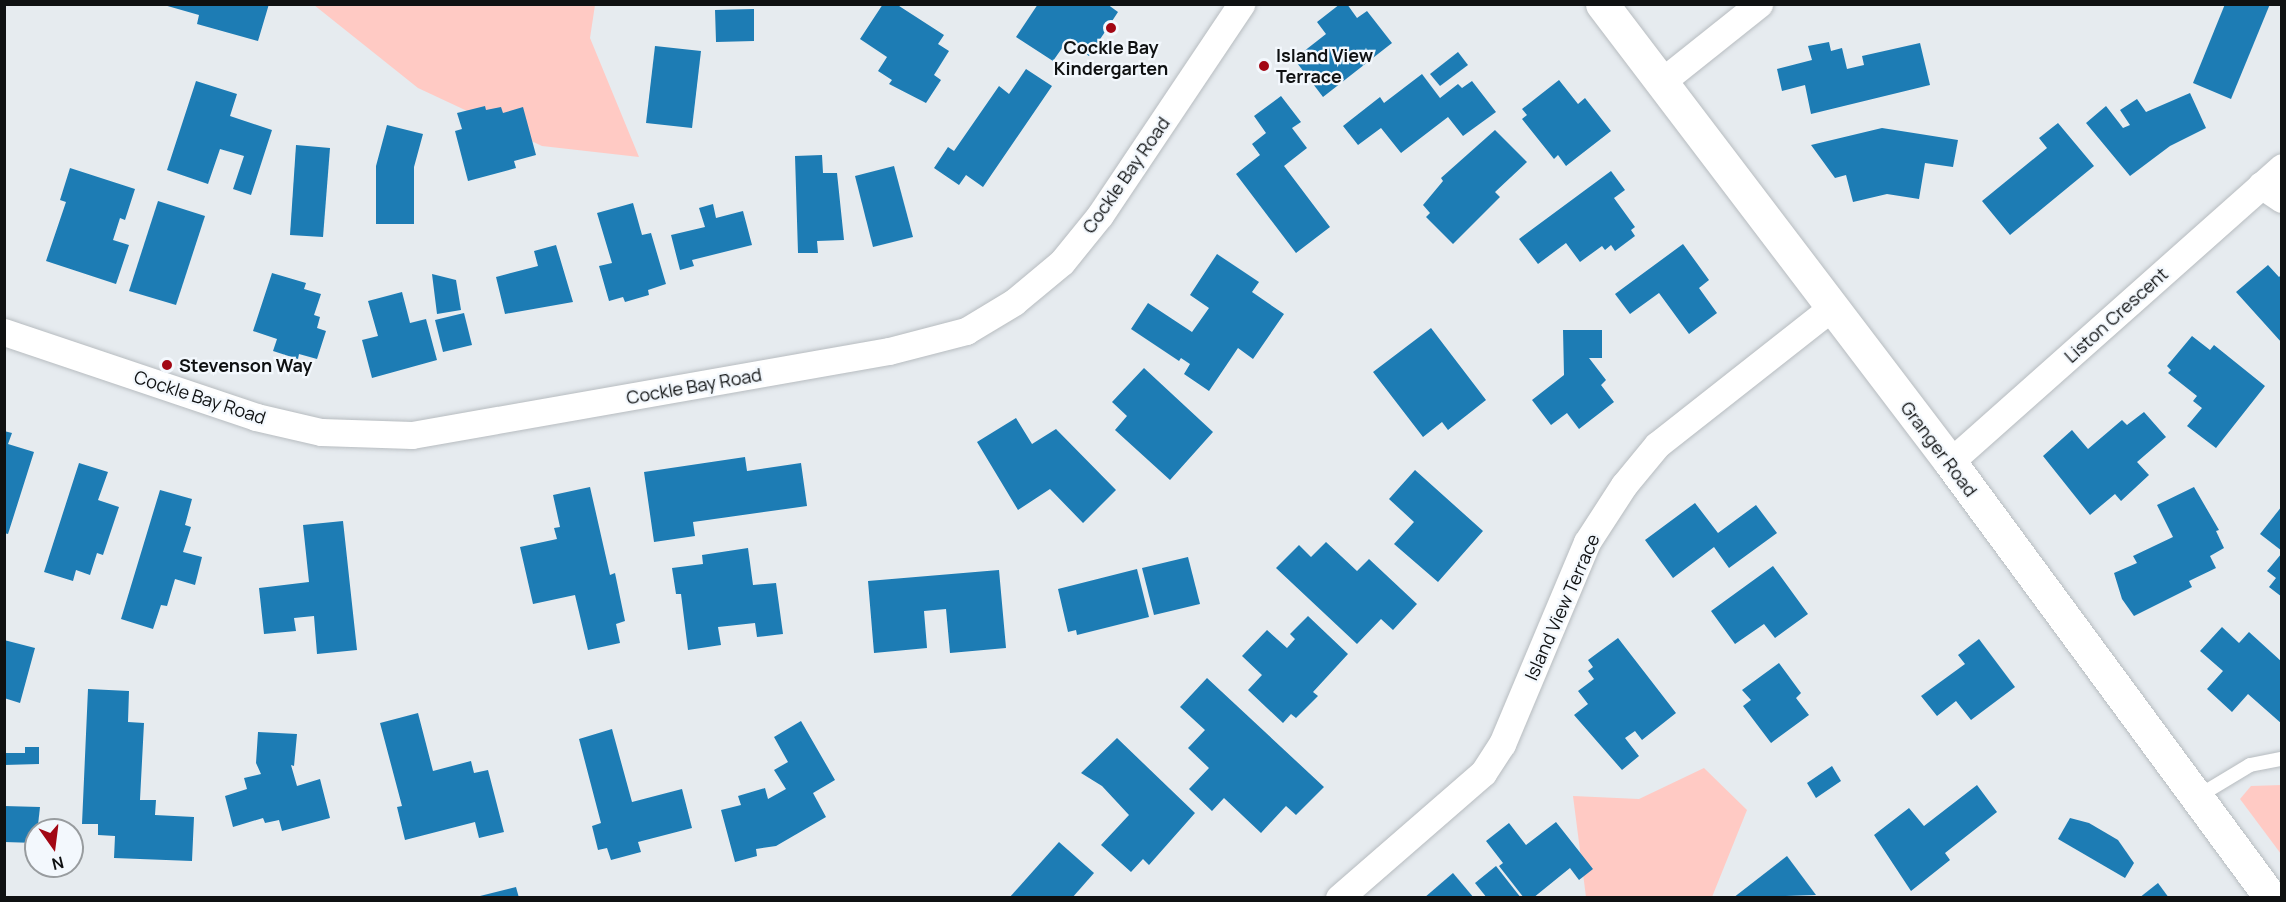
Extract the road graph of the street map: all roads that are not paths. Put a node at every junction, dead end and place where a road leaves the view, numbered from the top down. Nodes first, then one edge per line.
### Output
1 (1241, 4) edge
2 (1602, 4) edge
3 (1759, 4) edge
4 (1660, 83) junction
5 (2282, 167) edge
6 (2271, 192) edge
7 (1831, 308) junction
8 (4, 332) edge
9 (1950, 462) junction
10 (2282, 759) edge
11 (2197, 797) junction
12 (1339, 897) edge
13 (2271, 897) edge

1 - 8 street, Cockle Bay Road
2 - 4 street, Granger Road
3 - 4 street
4 - 7 street, Granger Road
5 - 6 street, Liston Crescent
6 - 9 street, Liston Crescent
7 - 9 street, Granger Road
7 - 12 street, Island View Terrace
9 - 11 street, Granger Road
10 - 11 lane
11 - 13 street, Granger Road

